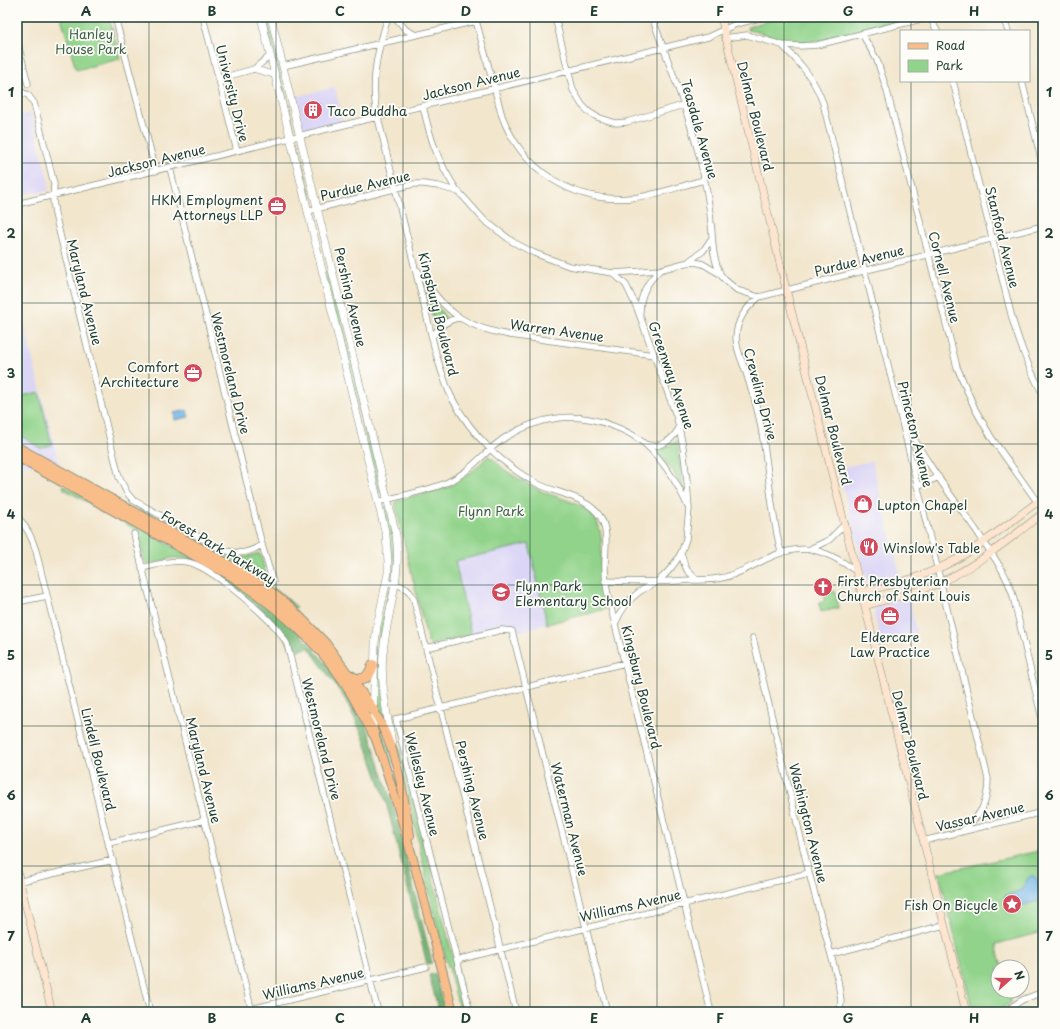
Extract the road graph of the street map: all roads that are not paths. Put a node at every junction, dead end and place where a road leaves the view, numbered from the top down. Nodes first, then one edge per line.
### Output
1 (115, 17) edge
2 (203, 17) edge
3 (261, 17) edge
4 (270, 17) edge
5 (388, 17) edge
6 (395, 17) edge
7 (555, 17) edge
8 (652, 17) edge
9 (720, 17) edge
10 (764, 17) edge
11 (930, 17) edge
12 (1003, 17) edge
13 (475, 19) edge
14 (723, 30) junction
15 (936, 30) edge
16 (1008, 30) edge
17 (862, 34) junction
18 (416, 35) junction
19 (725, 38) junction
20 (17, 40) edge
21 (380, 43) junction
22 (782, 45) junction
23 (664, 48) junction
24 (270, 56) junction
25 (283, 66) junction
26 (254, 69) junction
27 (568, 71) junction
28 (275, 75) junction
29 (218, 79) junction
30 (954, 82) edge
31 (1022, 82) edge
32 (28, 84) dead end
33 (495, 89) junction
34 (17, 90) edge
35 (683, 105) junction
36 (423, 106) junction
37 (378, 117) junction
38 (300, 136) junction
39 (290, 138) junction
40 (237, 151) junction
41 (170, 168) junction
42 (1043, 168) edge
43 (156, 171) junction
44 (704, 180) junction
45 (396, 188) junction
46 (458, 192) junction
47 (53, 196) junction
48 (17, 204) edge
49 (317, 208) junction
50 (308, 211) junction
51 (1043, 226) edge
52 (712, 238) junction
53 (992, 238) junction
54 (928, 254) junction
55 (688, 262) junction
56 (416, 268) junction
57 (659, 270) junction
58 (863, 270) junction
59 (613, 274) junction
60 (720, 274) junction
61 (786, 289) junction
62 (759, 297) junction
63 (640, 315) junction
64 (460, 318) junction
65 (432, 337) junction
66 (654, 355) junction
67 (1043, 394) edge
68 (896, 397) junction
69 (679, 428) junction
70 (645, 444) junction
71 (490, 448) junction
72 (20, 453) edge
73 (939, 478) junction
74 (918, 486) junction
75 (387, 499) junction
76 (1040, 500) edge
77 (378, 502) junction
78 (689, 509) junction
79 (1043, 510) edge
80 (1043, 513) edge
81 (17, 516) edge
82 (845, 524) junction
83 (134, 534) dead end
84 (983, 541) junction
85 (262, 545) junction
86 (810, 549) junction
87 (782, 552) junction
88 (992, 552) junction
89 (681, 553) junction
90 (142, 568) junction
91 (938, 569) junction
92 (856, 571) junction
93 (697, 580) junction
94 (605, 581) junction
95 (273, 582) dead end
96 (656, 582) junction
97 (941, 582) junction
98 (387, 583) junction
99 (395, 584) junction
100 (862, 592) junction
101 (47, 596) junction
102 (17, 602) edge
103 (865, 606) junction
104 (615, 624) junction
105 (753, 638) dead end
106 (426, 648) junction
107 (625, 663) junction
108 (374, 665) junction
109 (349, 675) junction
110 (526, 687) junction
111 (440, 708) junction
112 (372, 710) junction
113 (1043, 723) edge
114 (374, 734) junction
115 (394, 753) junction
116 (1043, 812) edge
117 (205, 820) junction
118 (961, 832) junction
119 (923, 841) junction
120 (109, 843) junction
121 (113, 860) junction
122 (17, 870) edge
123 (416, 872) junction
124 (809, 873) junction
125 (18, 881) edge
126 (684, 904) junction
127 (944, 925) junction
128 (586, 927) junction
129 (500, 949) junction
130 (831, 954) junction
131 (457, 960) junction
132 (426, 967) dead end
133 (370, 980) junction
134 (1043, 992) edge
135 (251, 1010) edge
136 (52, 1012) edge
137 (150, 1012) edge
138 (378, 1012) edge
139 (453, 1012) edge
140 (470, 1012) edge
141 (516, 1012) edge
142 (607, 1012) edge
143 (711, 1012) edge
144 (840, 1012) edge
145 (966, 1012) edge
146 (1004, 1012) edge

1 - 43 street
2 - 29 street, University Drive
3 - 24 street, Pershing Avenue
4 - 25 street, Pershing Avenue
5 - 21 street, Kingsbury Boulevard
6 - 18 street
7 - 27 street
8 - 23 street, Teasdale Avenue
9 - 14 main road, Delmar Boulevard
10 - 14 street, Jackson Avenue
11 - 15 street
11 - 17 street
12 - 16 street
13 - 18 street
13 - 33 street
14 - 19 main road, Delmar Boulevard
14 - 23 street, Jackson Avenue
17 - 22 street
17 - 54 street, Cornell Avenue
18 - 21 street
19 - 22 street
19 - 61 main road, Delmar Boulevard
20 - 32 street
21 - 25 street
21 - 37 street, Kingsbury Boulevard
22 - 58 street, Princeton Avenue
23 - 27 street, Jackson Avenue
23 - 35 street, Teasdale Avenue
24 - 26 street
24 - 28 street, Pershing Avenue
25 - 38 street, Pershing Avenue
26 - 28 street
26 - 29 street
27 - 33 street, Jackson Avenue
27 - 35 street
28 - 39 street, Pershing Avenue
29 - 40 street, University Drive
30 - 53 street, Stanford Avenue
31 - 42 street
33 - 36 street, Jackson Avenue
33 - 44 street
34 - 47 street, Maryland Avenue
35 - 44 street, Teasdale Avenue
36 - 37 street, Jackson Avenue
36 - 46 street
37 - 38 street, Jackson Avenue
37 - 45 street, Kingsbury Boulevard
38 - 39 street, Jackson Avenue
38 - 49 street, Pershing Avenue
39 - 40 street, Jackson Avenue
39 - 50 street, Pershing Avenue
40 - 41 street, Jackson Avenue
41 - 43 street, Jackson Avenue
41 - 85 street, Westmoreland Drive
43 - 47 street, Jackson Avenue
44 - 52 street, Teasdale Avenue
45 - 46 street, Purdue Avenue
45 - 49 street, Purdue Avenue
45 - 56 street, Kingsbury Boulevard
46 - 59 street
47 - 48 street, Jackson Avenue
47 - 85 street, Maryland Avenue
49 - 50 street, Purdue Avenue
49 - 75 street, Pershing Avenue
50 - 77 street, Pershing Avenue
51 - 53 street, Purdue Avenue
52 - 55 street
52 - 60 street, Teasdale Avenue
53 - 54 street, Purdue Avenue
53 - 67 street, Stanford Avenue
54 - 58 street, Purdue Avenue
54 - 76 street, Cornell Avenue
55 - 57 street
55 - 60 street
56 - 64 street, Warren Avenue
56 - 65 street, Kingsbury Boulevard
57 - 59 street
57 - 63 street, Greenway Avenue
58 - 61 street, Purdue Avenue
58 - 68 street, Princeton Avenue
59 - 63 street, Greenway Avenue
60 - 62 street
61 - 62 street, Purdue Avenue
61 - 82 main road, Delmar Boulevard
62 - 87 street, Creveling Drive
63 - 66 street, Greenway Avenue
64 - 65 street
64 - 66 street, Warren Avenue
65 - 71 street, Kingsbury Boulevard
66 - 69 street, Greenway Avenue
68 - 73 street
68 - 74 street, Princeton Avenue
69 - 70 street
69 - 78 street, Greenway Avenue
70 - 71 street
70 - 78 street
71 - 75 street
71 - 94 street, Kingsbury Boulevard
72 - 109 highway, Forest Park Parkway
72 - 114 highway, Forest Park Parkway
73 - 74 street
73 - 84 street
74 - 91 street, Princeton Avenue
75 - 77 street
75 - 99 street, Pershing Avenue
76 - 79 street, Cornell Avenue
76 - 84 main road
77 - 98 street, Pershing Avenue
78 - 89 street, Greenway Avenue
80 - 88 main road
81 - 101 street, Lindell Boulevard
82 - 86 street
82 - 92 main road, Delmar Boulevard
83 - 90 street, Maryland Avenue
84 - 88 street
84 - 91 main road
85 - 95 street, Westmoreland Drive
86 - 87 street
86 - 92 street
87 - 93 street
88 - 97 main road
88 - 113 street
89 - 93 street
89 - 96 street
90 - 117 street, Maryland Avenue
90 - 133 street, Westmoreland Drive
91 - 97 street, Princeton Avenue
91 - 100 main road
92 - 100 main road, Delmar Boulevard
93 - 96 street
94 - 96 street
94 - 104 street, Kingsbury Boulevard
96 - 104 street
97 - 103 main road
97 - 118 street, Princeton Avenue
98 - 99 street, Pershing Avenue
98 - 108 street, Pershing Avenue
99 - 106 street, Pershing Avenue
99 - 115 street, Pershing Avenue
100 - 103 main road, Delmar Boulevard
101 - 102 street
101 - 120 street, Lindell Boulevard
103 - 119 main road, Delmar Boulevard
104 - 107 street, Kingsbury Boulevard
105 - 124 street, Washington Avenue
106 - 110 street, Waterman Avenue
106 - 111 street, Pershing Avenue
107 - 110 street, Wellesley Avenue
107 - 126 street, Kingsbury Boulevard
108 - 109 highway
108 - 112 street, Pershing Avenue
109 - 112 highway, Forest Park Parkway
110 - 111 street, Wellesley Avenue
110 - 128 street, Waterman Avenue
111 - 129 street, Pershing Avenue
111 - 131 street, Wellesley Avenue
112 - 114 street, Pershing Avenue
112 - 115 main road, Forest Park Parkway
114 - 123 main road, Forest Park Parkway
115 - 123 main road, Forest Park Parkway
116 - 118 street, Vassar Avenue
117 - 120 street
117 - 135 street, Maryland Avenue
118 - 119 street, Vassar Avenue
119 - 127 main road, Delmar Boulevard
120 - 121 street, Lindell Boulevard
121 - 125 street
121 - 137 street, Lindell Boulevard
122 - 125 main road
123 - 139 main road, Forest Park Parkway
124 - 126 street, Williams Avenue
124 - 130 street, Washington Avenue
125 - 136 main road
126 - 128 street, Williams Avenue
126 - 143 street, Kingsbury Boulevard
127 - 130 street
127 - 145 main road, Delmar Boulevard
128 - 129 street, Williams Avenue
128 - 142 street, Waterman Avenue
129 - 131 street, Williams Avenue
129 - 141 street, Pershing Avenue
130 - 144 street, Washington Avenue
131 - 140 street, Wellesley Avenue
132 - 133 street, Williams Avenue
133 - 135 street, Williams Avenue
133 - 138 street, Westmoreland Drive
134 - 146 street

